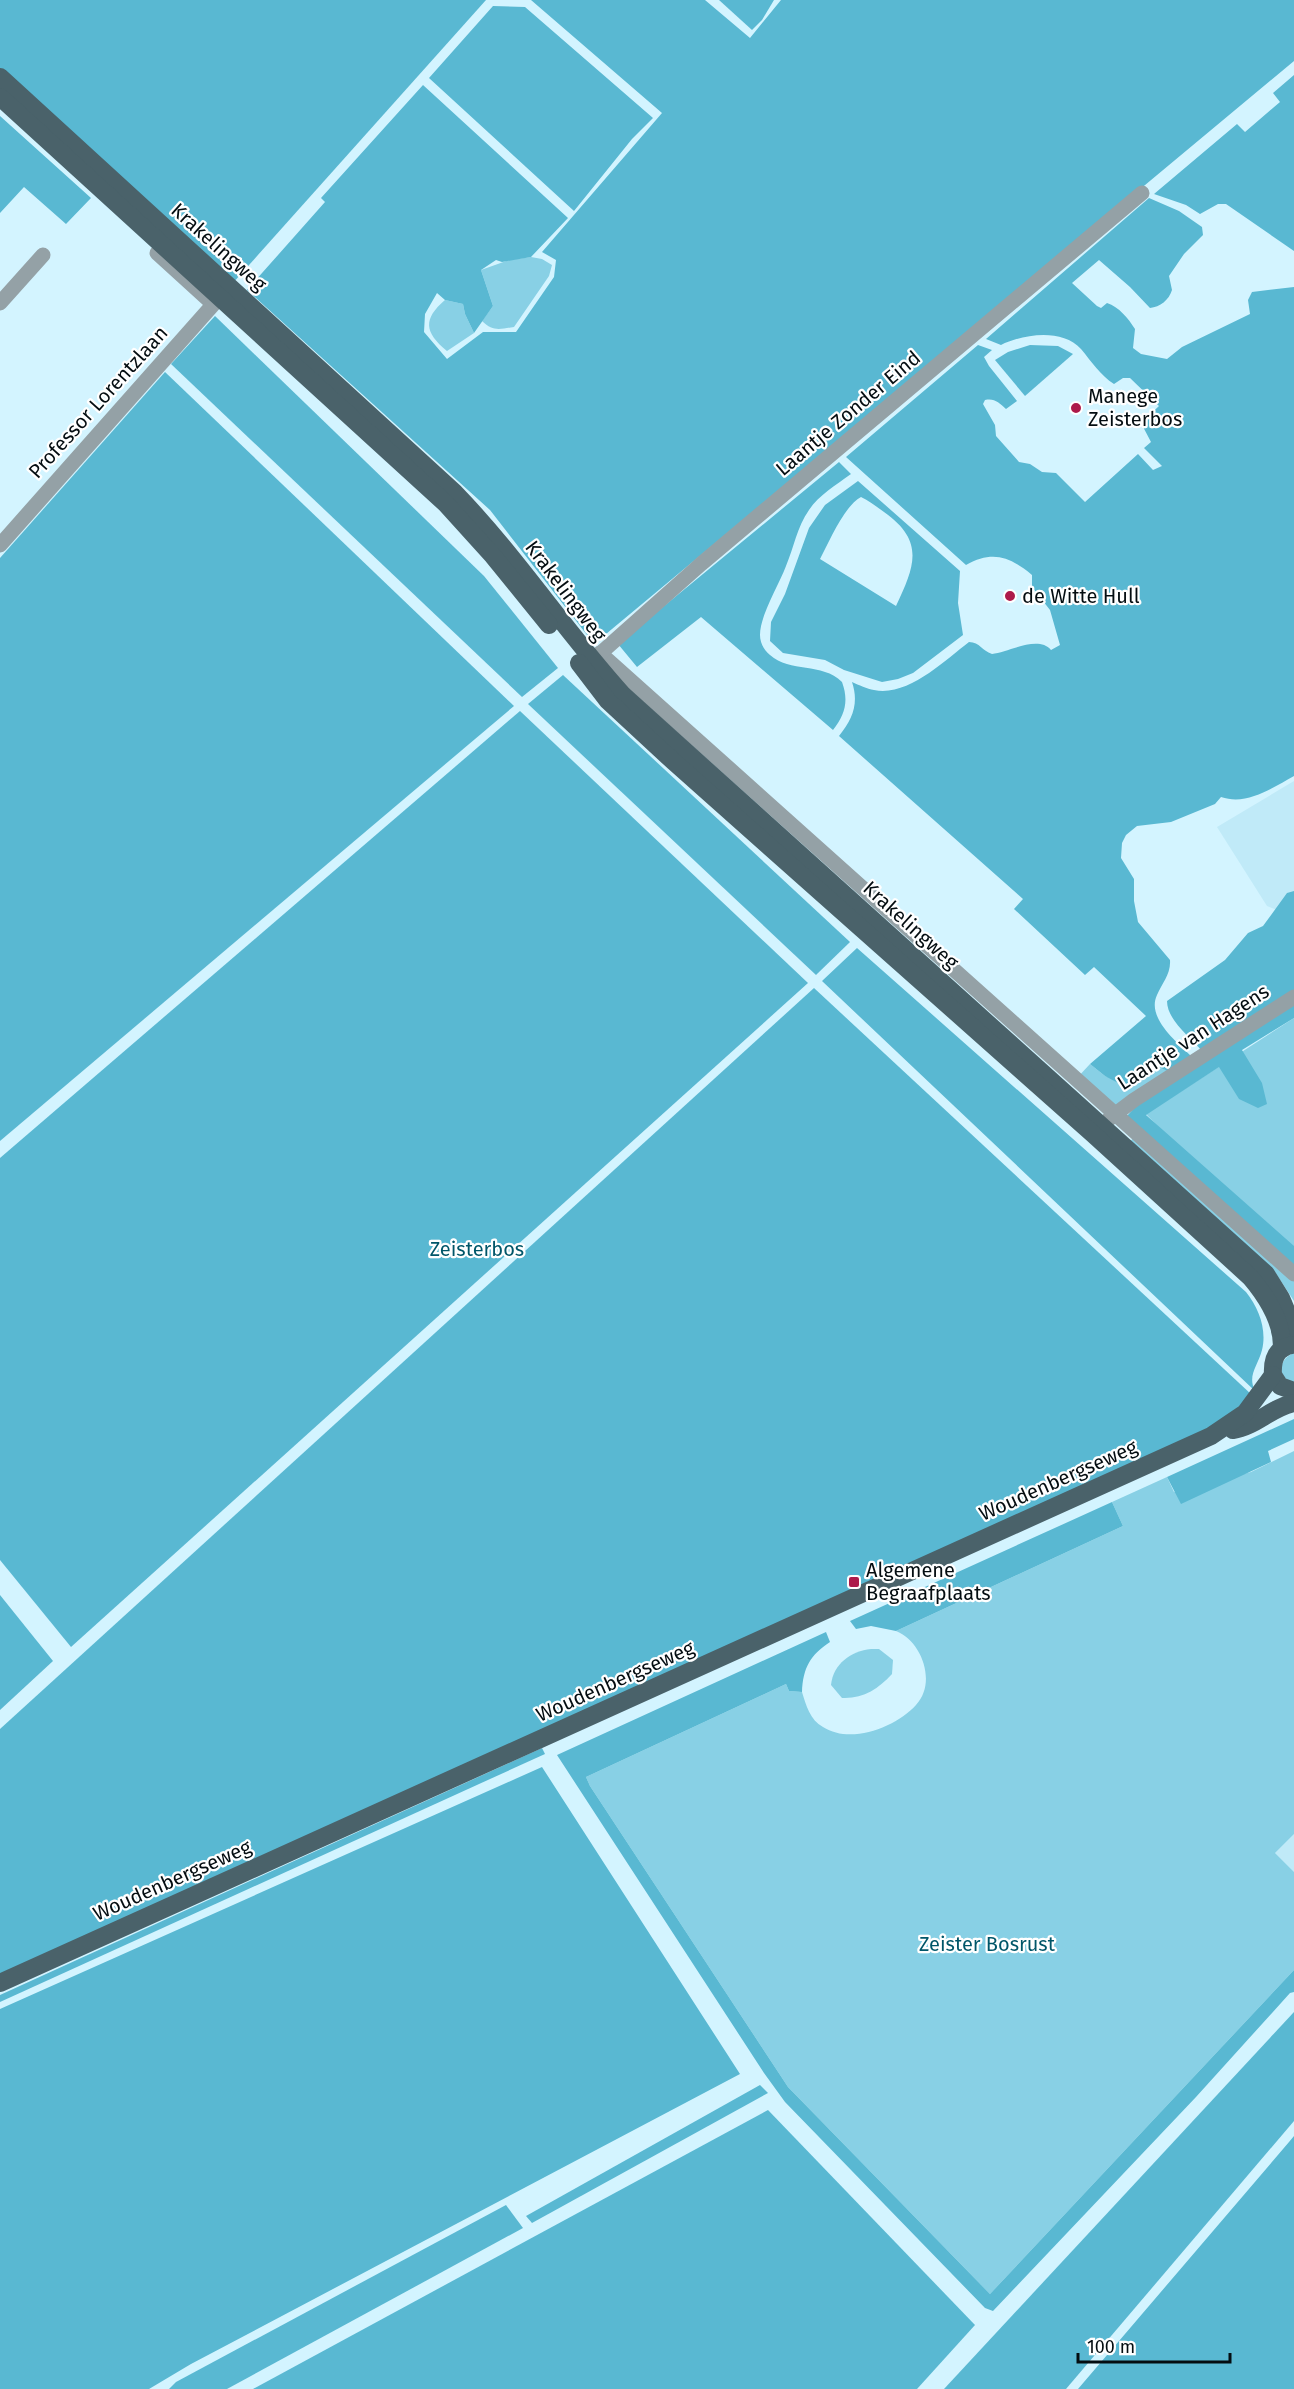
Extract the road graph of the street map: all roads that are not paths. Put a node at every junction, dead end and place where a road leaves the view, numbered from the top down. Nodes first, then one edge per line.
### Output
1 (0, 77) edge
2 (0, 97) edge
3 (1143, 193) dead end
4 (157, 253) dead end
5 (44, 255) dead end
6 (221, 296) junction
7 (0, 303) edge
8 (0, 545) edge
9 (590, 659) junction
10 (1294, 997) edge
11 (1104, 1124) junction
12 (1294, 1274) edge
13 (1288, 1304) edge
14 (1294, 1329) edge
15 (1288, 1347) edge
16 (1273, 1375) junction
17 (1292, 1395) edge
18 (1245, 1413) junction
19 (1221, 1431) junction
20 (0, 1983) edge

1 - 6 main road, Krakelingweg
2 - 6 main road, Krakelingweg
3 - 9 street, Laantje Zonder Eind
4 - 6 street, Krakelingweg
5 - 7 street
6 - 8 street, Professor Lorentzlaan
6 - 9 main road, Krakelingweg
9 - 11 main road, Krakelingweg
10 - 11 street, Laantje van Hagens
11 - 12 street, Krakelingweg
11 - 13 main road, Krakelingweg
11 - 15 main road, Krakelingweg
13 - 14 main road, Krakelingweg
15 - 16 main road, Woudenbergseweg
16 - 17 main road
16 - 18 main road, Woudenbergseweg
17 - 18 main road, Woudenbergseweg
17 - 19 main road
18 - 19 main road, Woudenbergseweg
19 - 20 main road, Woudenbergseweg

